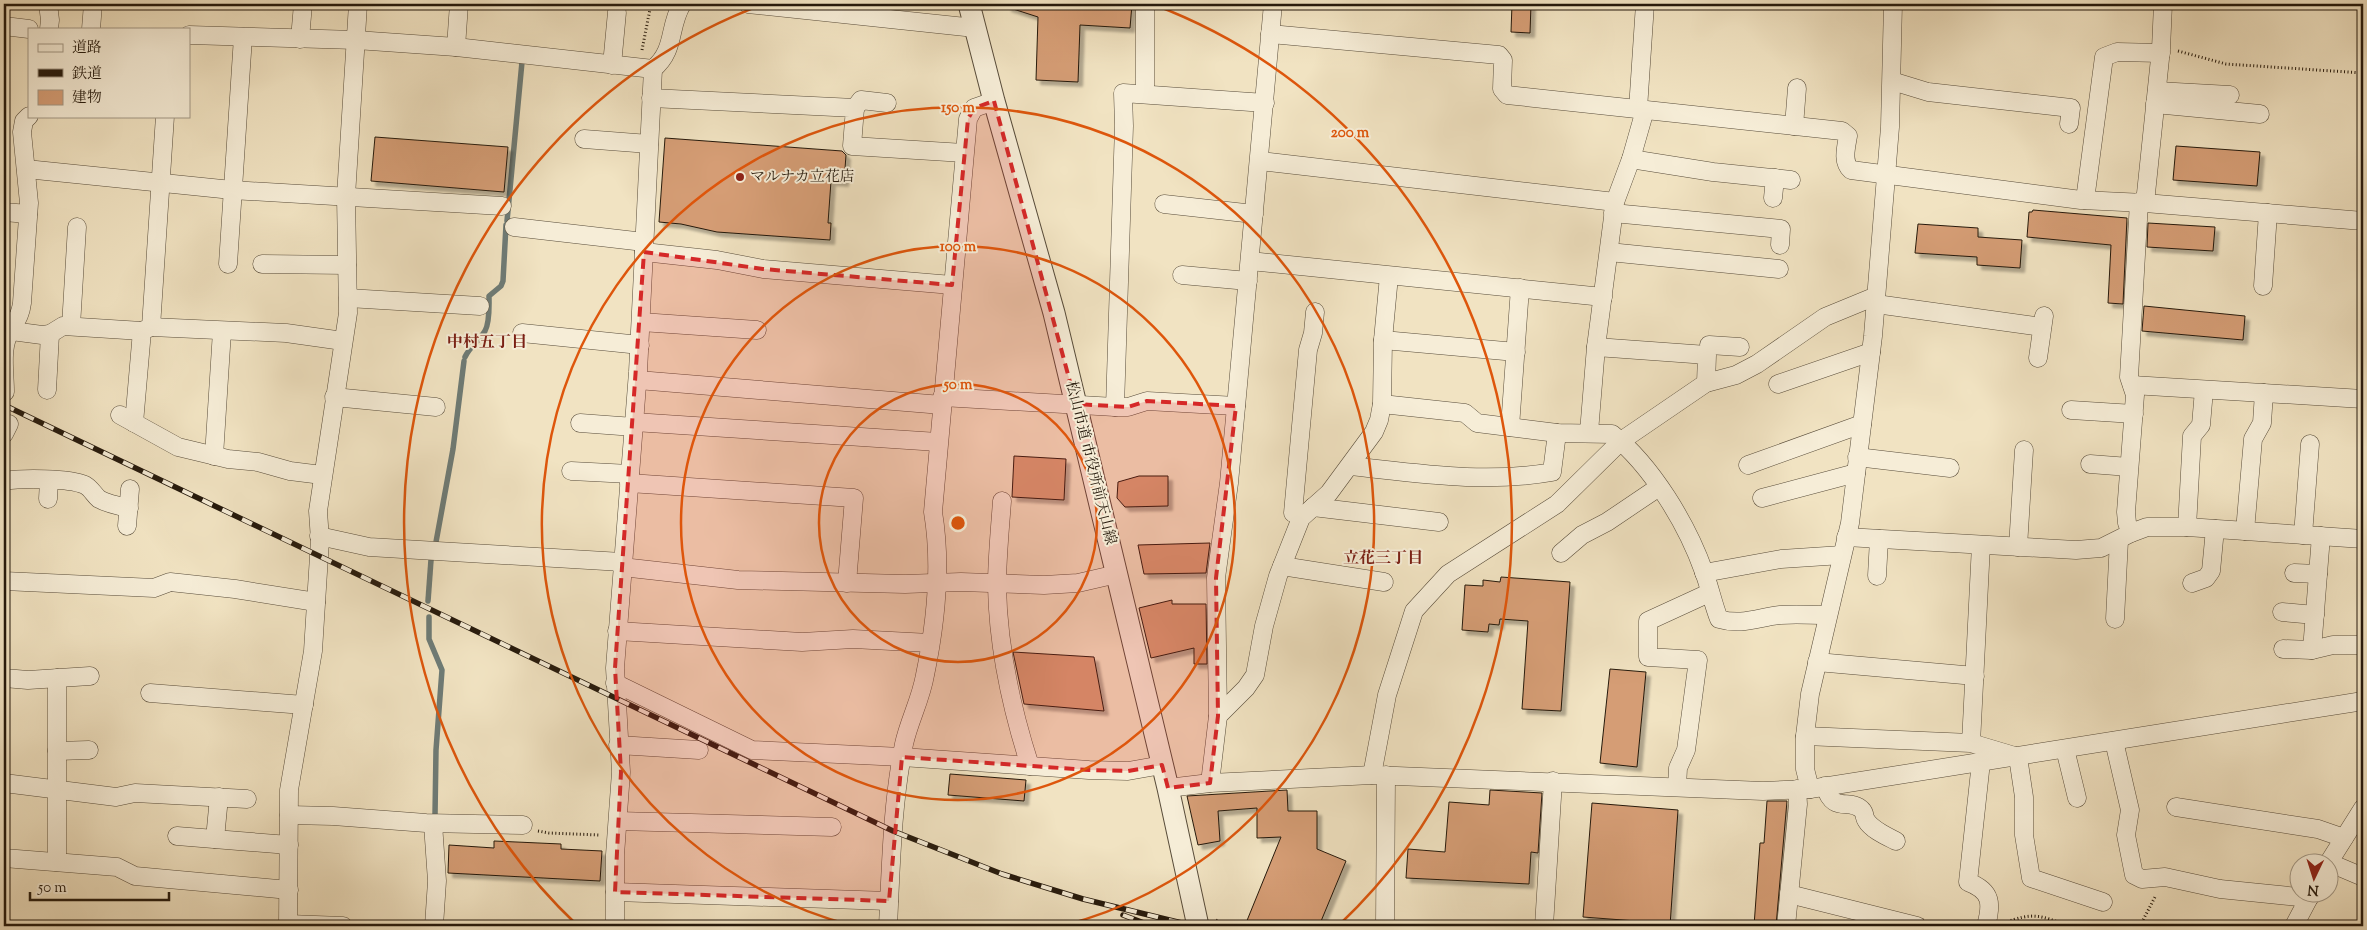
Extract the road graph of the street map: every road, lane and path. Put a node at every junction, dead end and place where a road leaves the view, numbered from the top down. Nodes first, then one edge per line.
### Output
1 (48, 4) edge
2 (92, 4) edge
3 (303, 4) edge
4 (358, 4) edge
5 (459, 4) edge
6 (651, 4) edge
7 (682, 4) edge
8 (748, 4) edge
9 (969, 4) edge
10 (1145, 4) edge
11 (1273, 4) edge
12 (1645, 4) edge
13 (1893, 4) edge
14 (2163, 4) edge
15 (617, 12) dead end
16 (4, 26) edge
17 (49, 28) edge
18 (91, 28) edge
19 (975, 28) junction
20 (28, 29) edge
21 (1270, 34) junction
22 (190, 35) edge
23 (243, 37) junction
24 (300, 39) junction
25 (356, 40) junction
26 (456, 47) junction
27 (2161, 51) junction
28 (612, 64) junction
29 (644, 68) junction
30 (2363, 73) edge
31 (1892, 81) junction
32 (1797, 88) dead end
33 (1145, 93) junction
34 (2230, 95) dead end
35 (651, 98) junction
36 (2156, 98) junction
37 (994, 101) junction
38 (887, 103) dead end
39 (1264, 103) junction
40 (855, 108) junction
41 (1641, 110) junction
42 (2260, 114) dead end
43 (28, 117) edge
44 (165, 118) edge
45 (2070, 124) dead end
46 (1794, 126) junction
47 (584, 139) dead end
48 (649, 144) junction
49 (964, 153) junction
50 (1631, 159) junction
51 (1260, 161) junction
52 (26, 169) junction
53 (1886, 174) junction
54 (160, 183) junction
55 (232, 190) junction
56 (346, 196) junction
57 (1773, 198) dead end
58 (2085, 200) junction
59 (2142, 203) junction
60 (1164, 204) dead end
61 (502, 206) dead end
62 (1614, 208) junction
63 (4, 212) edge
64 (2268, 213) junction
65 (28, 214) junction
66 (1254, 214) junction
67 (2363, 220) edge
68 (77, 227) dead end
69 (514, 227) dead end
70 (1780, 245) dead end
71 (644, 247) junction
72 (1609, 252) junction
73 (1250, 261) junction
74 (228, 264) dead end
75 (262, 264) dead end
76 (347, 265) junction
77 (1779, 269) dead end
78 (1182, 275) dead end
79 (1389, 276) junction
80 (1248, 280) junction
81 (952, 284) junction
82 (2263, 286) dead end
83 (1520, 288) junction
84 (1603, 297) junction
85 (348, 298) junction
86 (1876, 300) junction
87 (480, 306) dead end
88 (1315, 312) dead end
89 (641, 322) junction
90 (71, 326) junction
91 (147, 329) junction
92 (757, 330) dead end
93 (8, 331) edge
94 (222, 331) junction
95 (522, 333) dead end
96 (50, 334) junction
97 (1383, 340) junction
98 (343, 341) junction
99 (640, 345) junction
100 (1709, 346) junction
101 (1596, 347) junction
102 (1740, 347) dead end
103 (1516, 352) junction
104 (1870, 352) junction
105 (2038, 358) dead end
106 (638, 380) junction
107 (1706, 383) junction
108 (1778, 384) dead end
109 (2132, 386) junction
110 (47, 390) dead end
111 (2204, 390) junction
112 (5, 392) dead end
113 (2264, 393) junction
114 (334, 397) junction
115 (2363, 399) edge
116 (942, 401) junction
117 (1076, 404) junction
118 (1382, 404) junction
119 (1236, 406) junction
120 (436, 407) dead end
121 (1115, 407) junction
122 (2071, 410) dead end
123 (2134, 414) junction
124 (580, 423) dead end
125 (634, 424) junction
126 (1862, 424) junction
127 (1510, 427) junction
128 (1589, 432) junction
129 (1557, 433) junction
130 (1621, 441) junction
131 (938, 442) junction
132 (2310, 444) dead end
133 (2024, 450) dead end
134 (214, 456) junction
135 (2090, 464) dead end
136 (1748, 465) dead end
137 (1857, 465) junction
138 (1350, 466) junction
139 (2129, 467) junction
140 (1950, 468) dead end
141 (571, 471) dead end
142 (322, 475) junction
143 (629, 478) junction
144 (4, 481) edge
145 (49, 481) junction
146 (1658, 487) junction
147 (130, 488) dead end
148 (1762, 498) dead end
149 (48, 499) dead end
150 (1002, 501) dead end
151 (1308, 512) junction
152 (1439, 522) dead end
153 (2186, 527) junction
154 (2215, 529) junction
155 (2245, 531) junction
156 (2363, 534) edge
157 (2303, 535) junction
158 (319, 536) junction
159 (2125, 536) junction
160 (2321, 536) junction
161 (1846, 537) junction
162 (1879, 539) junction
163 (1981, 545) junction
164 (2018, 547) junction
165 (1561, 553) dead end
166 (1842, 555) junction
167 (622, 564) junction
168 (1282, 566) junction
169 (1704, 573) junction
170 (2294, 573) dead end
171 (1117, 574) junction
172 (2318, 574) junction
173 (1877, 576) dead end
174 (4, 581) edge
175 (1384, 582) dead end
176 (847, 583) junction
177 (2192, 583) dead end
178 (937, 584) junction
179 (997, 584) junction
180 (1709, 593) junction
181 (316, 602) junction
182 (2282, 612) dead end
183 (2315, 615) junction
184 (1827, 616) junction
185 (2114, 619) dead end
186 (617, 631) junction
187 (930, 643) junction
188 (2363, 645) edge
189 (2283, 649) dead end
190 (2312, 650) junction
191 (1817, 662) junction
192 (90, 676) dead end
193 (1975, 676) junction
194 (4, 678) edge
195 (57, 678) junction
196 (615, 683) junction
197 (150, 693) dead end
198 (2363, 701) edge
199 (304, 706) junction
200 (1218, 716) junction
201 (1805, 736) junction
202 (2114, 741) junction
203 (1971, 743) junction
204 (618, 745) junction
205 (2065, 749) junction
206 (89, 750) dead end
207 (699, 750) dead end
208 (57, 751) junction
209 (902, 756) junction
210 (2018, 757) junction
211 (1981, 762) junction
212 (1162, 765) junction
213 (1030, 766) junction
214 (1379, 775) junction
215 (1553, 781) junction
216 (4, 782) edge
217 (1210, 783) junction
218 (1677, 787) junction
219 (57, 788) junction
220 (1168, 788) junction
221 (1811, 788) junction
222 (219, 797) junction
223 (2077, 798) dead end
224 (247, 799) dead end
225 (2176, 806) dead end
226 (2363, 808) edge
227 (289, 815) junction
228 (434, 824) junction
229 (523, 825) joint
230 (832, 827) dead end
231 (617, 828) junction
232 (2353, 830) edge
233 (177, 836) dead end
234 (215, 839) junction
235 (1896, 840) dead end
236 (289, 845) junction
237 (2337, 852) edge
238 (4, 858) edge
239 (57, 862) junction
240 (2340, 868) edge
241 (2165, 877) junction
242 (2363, 877) edge
243 (289, 890) junction
244 (615, 892) junction
245 (1789, 894) junction
246 (2290, 894) edge
247 (889, 901) junction
248 (2103, 902) dead end
249 (2306, 902) edge
250 (288, 925) edge
251 (343, 926) edge
252 (434, 926) edge
253 (615, 926) edge
254 (888, 926) edge
255 (1198, 926) edge
256 (1385, 926) edge
257 (1544, 926) edge
258 (1786, 926) edge
259 (1917, 926) edge
260 (1986, 926) edge
261 (1996, 926) edge
262 (2068, 926) edge
263 (2140, 926) edge
264 (2294, 926) edge

1 - 17 street
2 - 18 street
3 - 24 street
4 - 25 street
5 - 26 street
6 - 29 path
7 - 29 street
8 - 19 street
9 - 19 street, 松山市道 市役所前天山線
10 - 33 street
11 - 21 street
12 - 41 street
13 - 31 street
14 - 27 street
15 - 28 street
16 - 20 street
19 - 37 street, 松山市道 市役所前天山線
21 - 39 street
21 - 41 street
22 - 23 street
23 - 24 street
23 - 55 street
24 - 25 street
25 - 26 street
25 - 56 street
26 - 28 street
27 - 30 path
27 - 36 street
27 - 58 street
28 - 29 street
29 - 35 street
31 - 45 street
31 - 53 street
32 - 46 street
33 - 39 street
33 - 121 street
34 - 36 street
35 - 40 street
35 - 48 street
36 - 42 street
36 - 59 street
37 - 49 street
37 - 117 street, 松山市道 市役所前天山線
38 - 40 street
39 - 51 street
40 - 49 street
41 - 46 street
41 - 50 street
43 - 52 street
44 - 54 street
46 - 53 street
47 - 48 street
48 - 71 street
49 - 81 street
50 - 57 street
50 - 62 street
51 - 62 street
51 - 66 street
52 - 54 street
52 - 65 street
53 - 58 street
53 - 86 street
54 - 55 street
54 - 91 street
55 - 56 street
55 - 74 street
56 - 61 street
56 - 76 street
58 - 59 street
59 - 64 street
59 - 109 street
60 - 66 street
62 - 70 street
62 - 72 street
63 - 65 street
64 - 67 street
64 - 82 street
65 - 93 street
66 - 73 street
68 - 90 street
69 - 71 street
71 - 81 street
71 - 89 street
72 - 77 street
72 - 84 street
73 - 79 street
73 - 80 street
75 - 76 street
76 - 85 street
78 - 80 street
79 - 83 street
79 - 97 street
80 - 119 street
81 - 116 street
83 - 84 street
83 - 103 street
84 - 101 street
85 - 87 street
85 - 98 street
86 - 104 street
86 - 105 street
86 - 107 street
88 - 151 street
89 - 92 street
89 - 99 street
90 - 91 street
90 - 96 street
91 - 94 street
91 - 134 street
93 - 96 street
93 - 112 street
94 - 98 street
94 - 134 street
95 - 99 street
96 - 110 street
97 - 103 street
97 - 118 street
98 - 114 street
99 - 106 street
100 - 101 street
100 - 102 street
100 - 107 street
101 - 128 street
103 - 127 street
104 - 108 street
104 - 126 street
106 - 116 street
106 - 125 street
107 - 130 street
109 - 111 street
109 - 123 street
111 - 113 street
111 - 153 street
113 - 115 street
113 - 155 street
114 - 120 street
114 - 142 street
116 - 117 street
116 - 131 street
117 - 121 street
117 - 171 street, 松山市道 市役所前天山線
118 - 127 street
118 - 138 street
119 - 121 street
119 - 200 street
122 - 123 street
123 - 139 street
124 - 125 street
125 - 131 street
125 - 143 street
126 - 136 street
126 - 137 street
127 - 129 street
128 - 129 street
128 - 130 street
129 - 138 street
130 - 146 street
130 - 214 street
131 - 178 street
132 - 157 street
133 - 164 street
134 - 142 street
135 - 139 street
137 - 140 street
137 - 148 street
137 - 161 street
138 - 151 street
139 - 159 street
141 - 143 street
142 - 158 street
143 - 167 street
143 - 176 street
144 - 145 street
145 - 147 street
145 - 149 street
146 - 165 street
146 - 169 street
150 - 179 street
151 - 152 street
151 - 168 street
153 - 154 street
153 - 159 street
154 - 155 street
154 - 177 street
155 - 157 street
156 - 160 street
157 - 160 street
158 - 167 street
158 - 181 street
159 - 164 street
159 - 185 street
160 - 172 street
161 - 162 street
161 - 166 street
162 - 163 street
162 - 173 street
163 - 164 street
163 - 193 street
166 - 169 street
166 - 184 street
167 - 176 street
167 - 186 street
168 - 175 street
168 - 200 street
169 - 180 street
170 - 172 street
171 - 179 street
171 - 212 street, 松山市道 市役所前天山線
172 - 183 street
174 - 181 street
176 - 178 street
178 - 179 street
178 - 187 street
179 - 213 street
180 - 184 street
180 - 218 street
181 - 199 street
182 - 183 street
183 - 190 street
184 - 191 street
186 - 187 street
186 - 196 street
187 - 209 street
188 - 190 street
189 - 190 street
191 - 193 street
191 - 201 street
192 - 195 street
193 - 203 street
194 - 195 street
195 - 208 street
196 - 204 street
196 - 209 street
197 - 199 street
198 - 202 street
199 - 227 street
200 - 217 street
201 - 203 street
201 - 221 street
202 - 205 street
202 - 241 street
203 - 210 street
204 - 207 street
204 - 231 street
205 - 210 street
205 - 223 street
206 - 208 street
208 - 219 street
209 - 213 street
209 - 247 street
210 - 211 street
210 - 248 street
211 - 221 street
211 - 260 street
212 - 213 street
212 - 220 street, 松山市道 市役所前天山線
214 - 215 street
214 - 217 street
214 - 256 street
215 - 218 street
215 - 257 street
216 - 219 street
217 - 220 street
218 - 221 street
219 - 222 street
219 - 239 street
220 - 255 street, 松山市道 市役所前天山線
221 - 235 street
221 - 245 street
222 - 224 street
222 - 234 street
225 - 232 street
226 - 232 street
227 - 228 street
227 - 236 street
228 - 229 street
228 - 252 street
229 - 231 path
230 - 231 street
231 - 244 street
232 - 237 street
233 - 234 street
234 - 236 street
236 - 243 street
238 - 239 street
239 - 243 street
240 - 242 street
241 - 246 street
241 - 263 path
243 - 250 street
244 - 247 street
244 - 253 street
245 - 258 street
245 - 259 street
247 - 254 street
249 - 264 street
250 - 251 street
261 - 262 path

